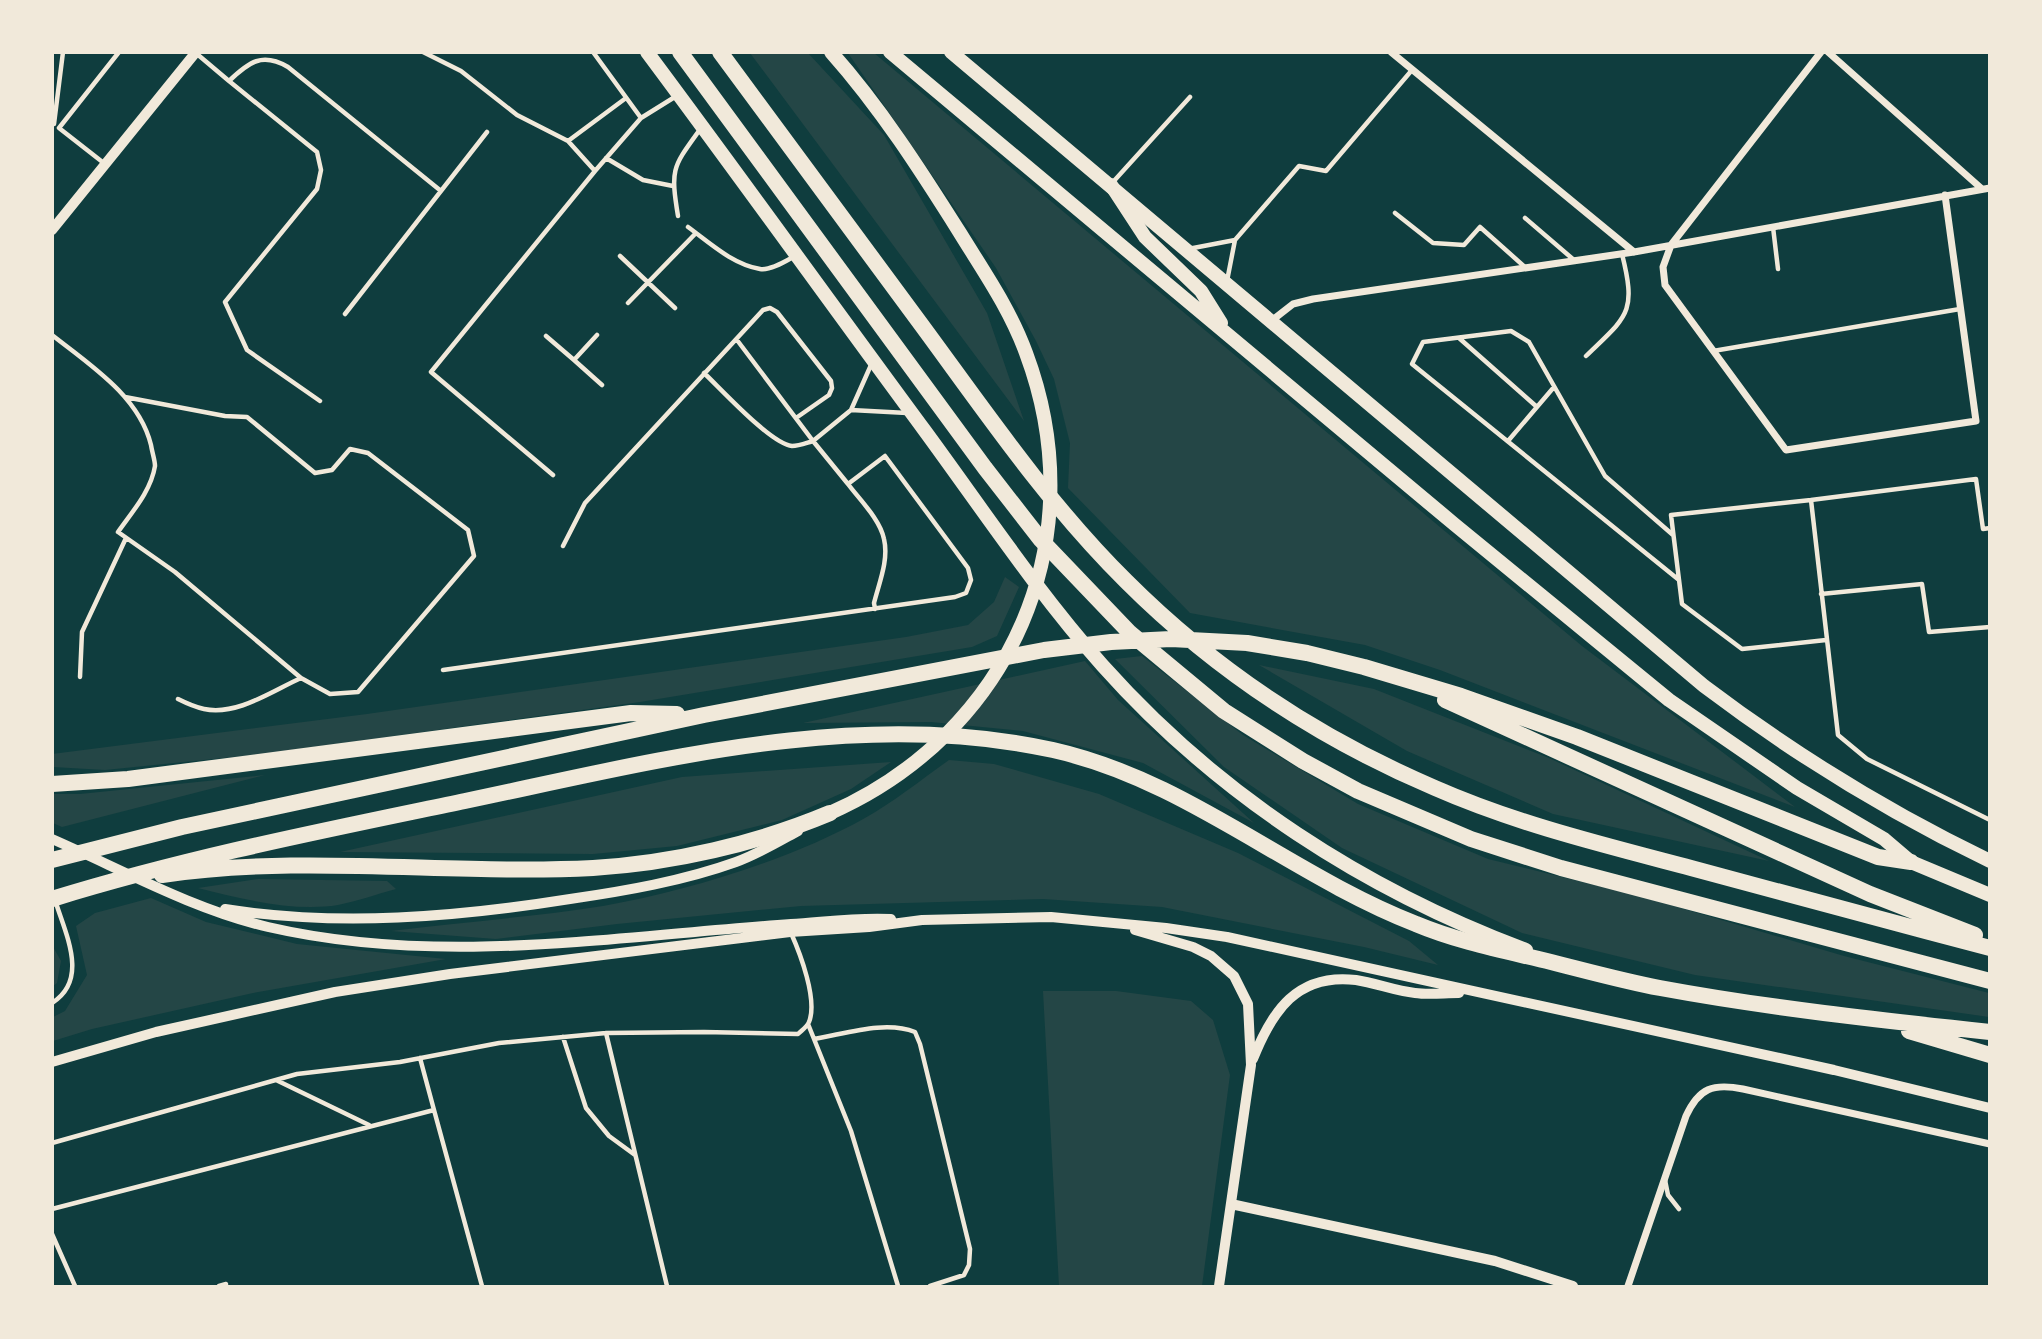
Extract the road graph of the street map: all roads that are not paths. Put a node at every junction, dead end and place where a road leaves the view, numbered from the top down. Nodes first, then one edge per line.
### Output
1 (63, 52) edge
2 (119, 52) edge
3 (196, 52) edge
4 (423, 52) edge
5 (593, 52) edge
6 (647, 52) edge
7 (680, 52) edge
8 (720, 52) edge
9 (831, 52) edge
10 (890, 52) edge
11 (1391, 52) edge
12 (1821, 52) edge
13 (1828, 52) edge
14 (956, 54) edge
15 (1412, 70) junction
16 (229, 81) junction
17 (678, 94) junction
18 (1190, 97) dead end
19 (626, 98) junction
20 (641, 118) junction
21 (53, 123) edge
22 (59, 128) junction
23 (702, 128) junction
24 (487, 132) dead end
25 (568, 141) junction
26 (606, 158) junction
27 (105, 165) junction
28 (595, 171) junction
29 (1111, 185) junction
30 (673, 186) junction
31 (1986, 189) edge
32 (441, 191) junction
33 (1945, 195) junction
34 (1395, 213) dead end
35 (678, 216) dead end
36 (1525, 218) dead end
37 (688, 227) dead end
38 (1773, 227) junction
39 (52, 230) edge
40 (696, 233) junction
41 (1235, 240) junction
42 (1671, 245) junction
43 (1184, 250) junction
44 (1634, 253) junction
45 (1622, 254) junction
46 (620, 256) dead end
47 (796, 256) junction
48 (1574, 261) junction
49 (1526, 268) junction
50 (1778, 269) dead end
51 (648, 282) junction
52 (1226, 285) junction
53 (628, 303) dead end
54 (675, 309) dead end
55 (1960, 309) junction
56 (345, 314) dead end
57 (1269, 322) junction
58 (1227, 334) junction
59 (52, 335) edge
60 (597, 335) dead end
61 (546, 336) dead end
62 (1459, 338) junction
63 (737, 340) junction
64 (1713, 351) junction
65 (1586, 356) dead end
66 (574, 360) junction
67 (873, 361) junction
68 (704, 373) junction
69 (602, 386) dead end
70 (1554, 387) junction
71 (125, 397) junction
72 (320, 401) dead end
73 (1537, 407) junction
74 (851, 410) junction
75 (911, 413) junction
76 (796, 418) junction
77 (813, 441) junction
78 (1507, 441) junction
79 (553, 475) dead end
80 (848, 484) junction
81 (1811, 500) junction
82 (1990, 528) edge
83 (1674, 535) junction
84 (126, 537) junction
85 (563, 546) dead end
86 (1679, 580) junction
87 (1821, 594) junction
88 (875, 609) junction
89 (1990, 627) edge
90 (1826, 640) junction
91 (443, 670) dead end
92 (1389, 674) junction
93 (80, 677) dead end
94 (301, 678) junction
95 (178, 699) dead end
96 (704, 715) junction
97 (52, 784) edge
98 (830, 813) junction
99 (1990, 820) edge
100 (52, 839) edge
101 (52, 860) edge
102 (1990, 861) edge
103 (1911, 862) junction
104 (84, 889) junction
105 (1990, 895) edge
106 (53, 899) edge
107 (185, 900) junction
108 (922, 920) junction
109 (1109, 922) junction
110 (790, 932) junction
111 (1990, 940) edge
112 (1990, 948) edge
113 (1627, 981) junction
114 (1990, 981) edge
115 (1479, 993) junction
116 (52, 1003) edge
117 (1873, 1019) junction
118 (808, 1024) junction
119 (1990, 1032) edge
120 (606, 1034) junction
121 (562, 1037) junction
122 (814, 1039) junction
123 (1990, 1055) edge
124 (420, 1058) junction
125 (52, 1062) edge
126 (1251, 1065) junction
127 (275, 1080) junction
128 (1990, 1108) edge
129 (434, 1110) junction
130 (371, 1126) junction
131 (52, 1143) edge
132 (1990, 1144) edge
133 (635, 1156) junction
134 (1665, 1179) junction
135 (1231, 1204) junction
136 (52, 1209) edge
137 (1679, 1209) dead end
138 (52, 1234) edge
139 (226, 1284) dead end
140 (75, 1286) edge
141 (219, 1286) edge
142 (482, 1286) edge
143 (667, 1286) edge
144 (898, 1286) edge
145 (930, 1286) edge
146 (1219, 1286) edge
147 (1573, 1286) edge
148 (1628, 1286) edge

1 - 21 lane
2 - 22 lane
3 - 16 lane
3 - 27 street
4 - 25 lane
5 - 19 lane
6 - 17 main road
7 - 114 highway
8 - 112 highway
9 - 98 main road
10 - 58 main road
11 - 15 street
12 - 42 street
13 - 31 street
14 - 29 main road
15 - 41 lane
15 - 44 street
16 - 32 lane
16 - 72 lane
17 - 20 lane
17 - 23 main road
18 - 29 lane
19 - 20 lane
19 - 25 lane
20 - 26 lane
21 - 22 lane
22 - 27 lane
23 - 30 lane
23 - 47 main road
24 - 32 lane
25 - 28 lane
26 - 28 lane
26 - 30 lane
27 - 39 street
28 - 79 lane
29 - 43 main road
29 - 58 main road
30 - 35 lane
31 - 33 street
32 - 56 lane
33 - 38 street
33 - 55 street
34 - 49 lane
36 - 48 lane
37 - 40 lane
38 - 42 street
38 - 50 lane
40 - 47 lane
40 - 51 lane
41 - 43 lane
41 - 52 lane
42 - 44 street
42 - 64 street
43 - 52 main road
44 - 45 street
45 - 48 street
45 - 65 lane
46 - 51 lane
47 - 67 main road
48 - 49 street
49 - 57 street
51 - 53 lane
51 - 54 lane
52 - 57 main road
55 - 64 lane
55 - 64 street
57 - 102 main road
58 - 103 main road
59 - 71 lane
60 - 66 lane
61 - 66 lane
62 - 70 lane
62 - 73 lane
62 - 78 lane
63 - 68 lane
63 - 76 lane
63 - 76 lane
66 - 69 lane
67 - 74 lane
67 - 75 main road
68 - 77 lane
68 - 85 lane
70 - 73 lane
70 - 83 lane
71 - 84 lane
71 - 94 lane
73 - 78 lane
74 - 75 lane
74 - 77 lane
75 - 113 main road
76 - 77 lane
77 - 80 lane
78 - 86 lane
80 - 88 lane
80 - 88 lane
81 - 82 lane
81 - 83 lane
81 - 87 lane
83 - 86 lane
84 - 93 lane
84 - 94 lane
86 - 90 lane
87 - 89 lane
87 - 90 lane
88 - 91 lane
90 - 99 lane
92 - 96 highway
92 - 103 highway
92 - 111 highway
94 - 95 lane
96 - 97 highway
96 - 101 highway
98 - 104 highway
98 - 107 street
100 - 107 street
103 - 105 main road
104 - 106 highway
104 - 113 highway
106 - 116 lane
107 - 108 street
108 - 109 street
108 - 110 street
109 - 115 street
109 - 126 street
110 - 118 lane
110 - 125 street
113 - 117 highway
115 - 126 street
115 - 128 street
117 - 119 highway
117 - 123 highway
118 - 120 lane
118 - 122 lane
120 - 121 lane
120 - 133 lane
121 - 124 lane
121 - 133 lane
122 - 144 lane
122 - 145 lane
124 - 127 lane
124 - 129 lane
126 - 135 street
127 - 130 lane
127 - 131 lane
129 - 130 lane
129 - 142 lane
130 - 136 lane
132 - 134 street
133 - 143 lane
134 - 137 lane
134 - 148 street
135 - 146 street
135 - 147 street
138 - 140 lane
139 - 141 lane

